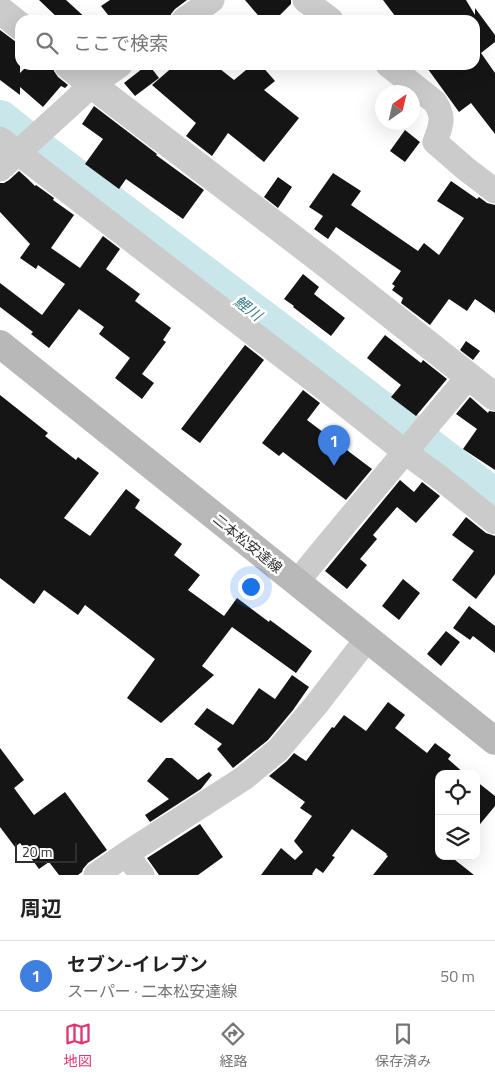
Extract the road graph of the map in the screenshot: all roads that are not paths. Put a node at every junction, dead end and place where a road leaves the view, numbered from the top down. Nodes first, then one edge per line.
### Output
1 (212, 0) edge
2 (305, 0) edge
3 (0, 10) edge
4 (191, 15) edge
5 (324, 15) edge
6 (15, 22) edge
7 (74, 70) edge
8 (113, 70) edge
9 (394, 70) edge
10 (92, 85) junction
11 (10, 153) edge
12 (495, 191) edge
13 (0, 344) edge
14 (486, 384) edge
15 (408, 450) junction
16 (495, 522) edge
17 (297, 582) junction
18 (367, 638) junction
19 (495, 741) edge
20 (126, 854) junction
21 (96, 875) edge
22 (142, 875) edge

1 - 4 street
2 - 5 street
3 - 6 street
7 - 10 street
8 - 10 street
9 - 12 street
10 - 11 street
10 - 14 street
11 - 15 street
13 - 17 main road, 二本松安達線
14 - 15 street
15 - 16 street
15 - 17 street
17 - 18 main road, 二本松安達線
18 - 19 main road, 二本松安達線
18 - 20 street
20 - 21 street
20 - 22 street

